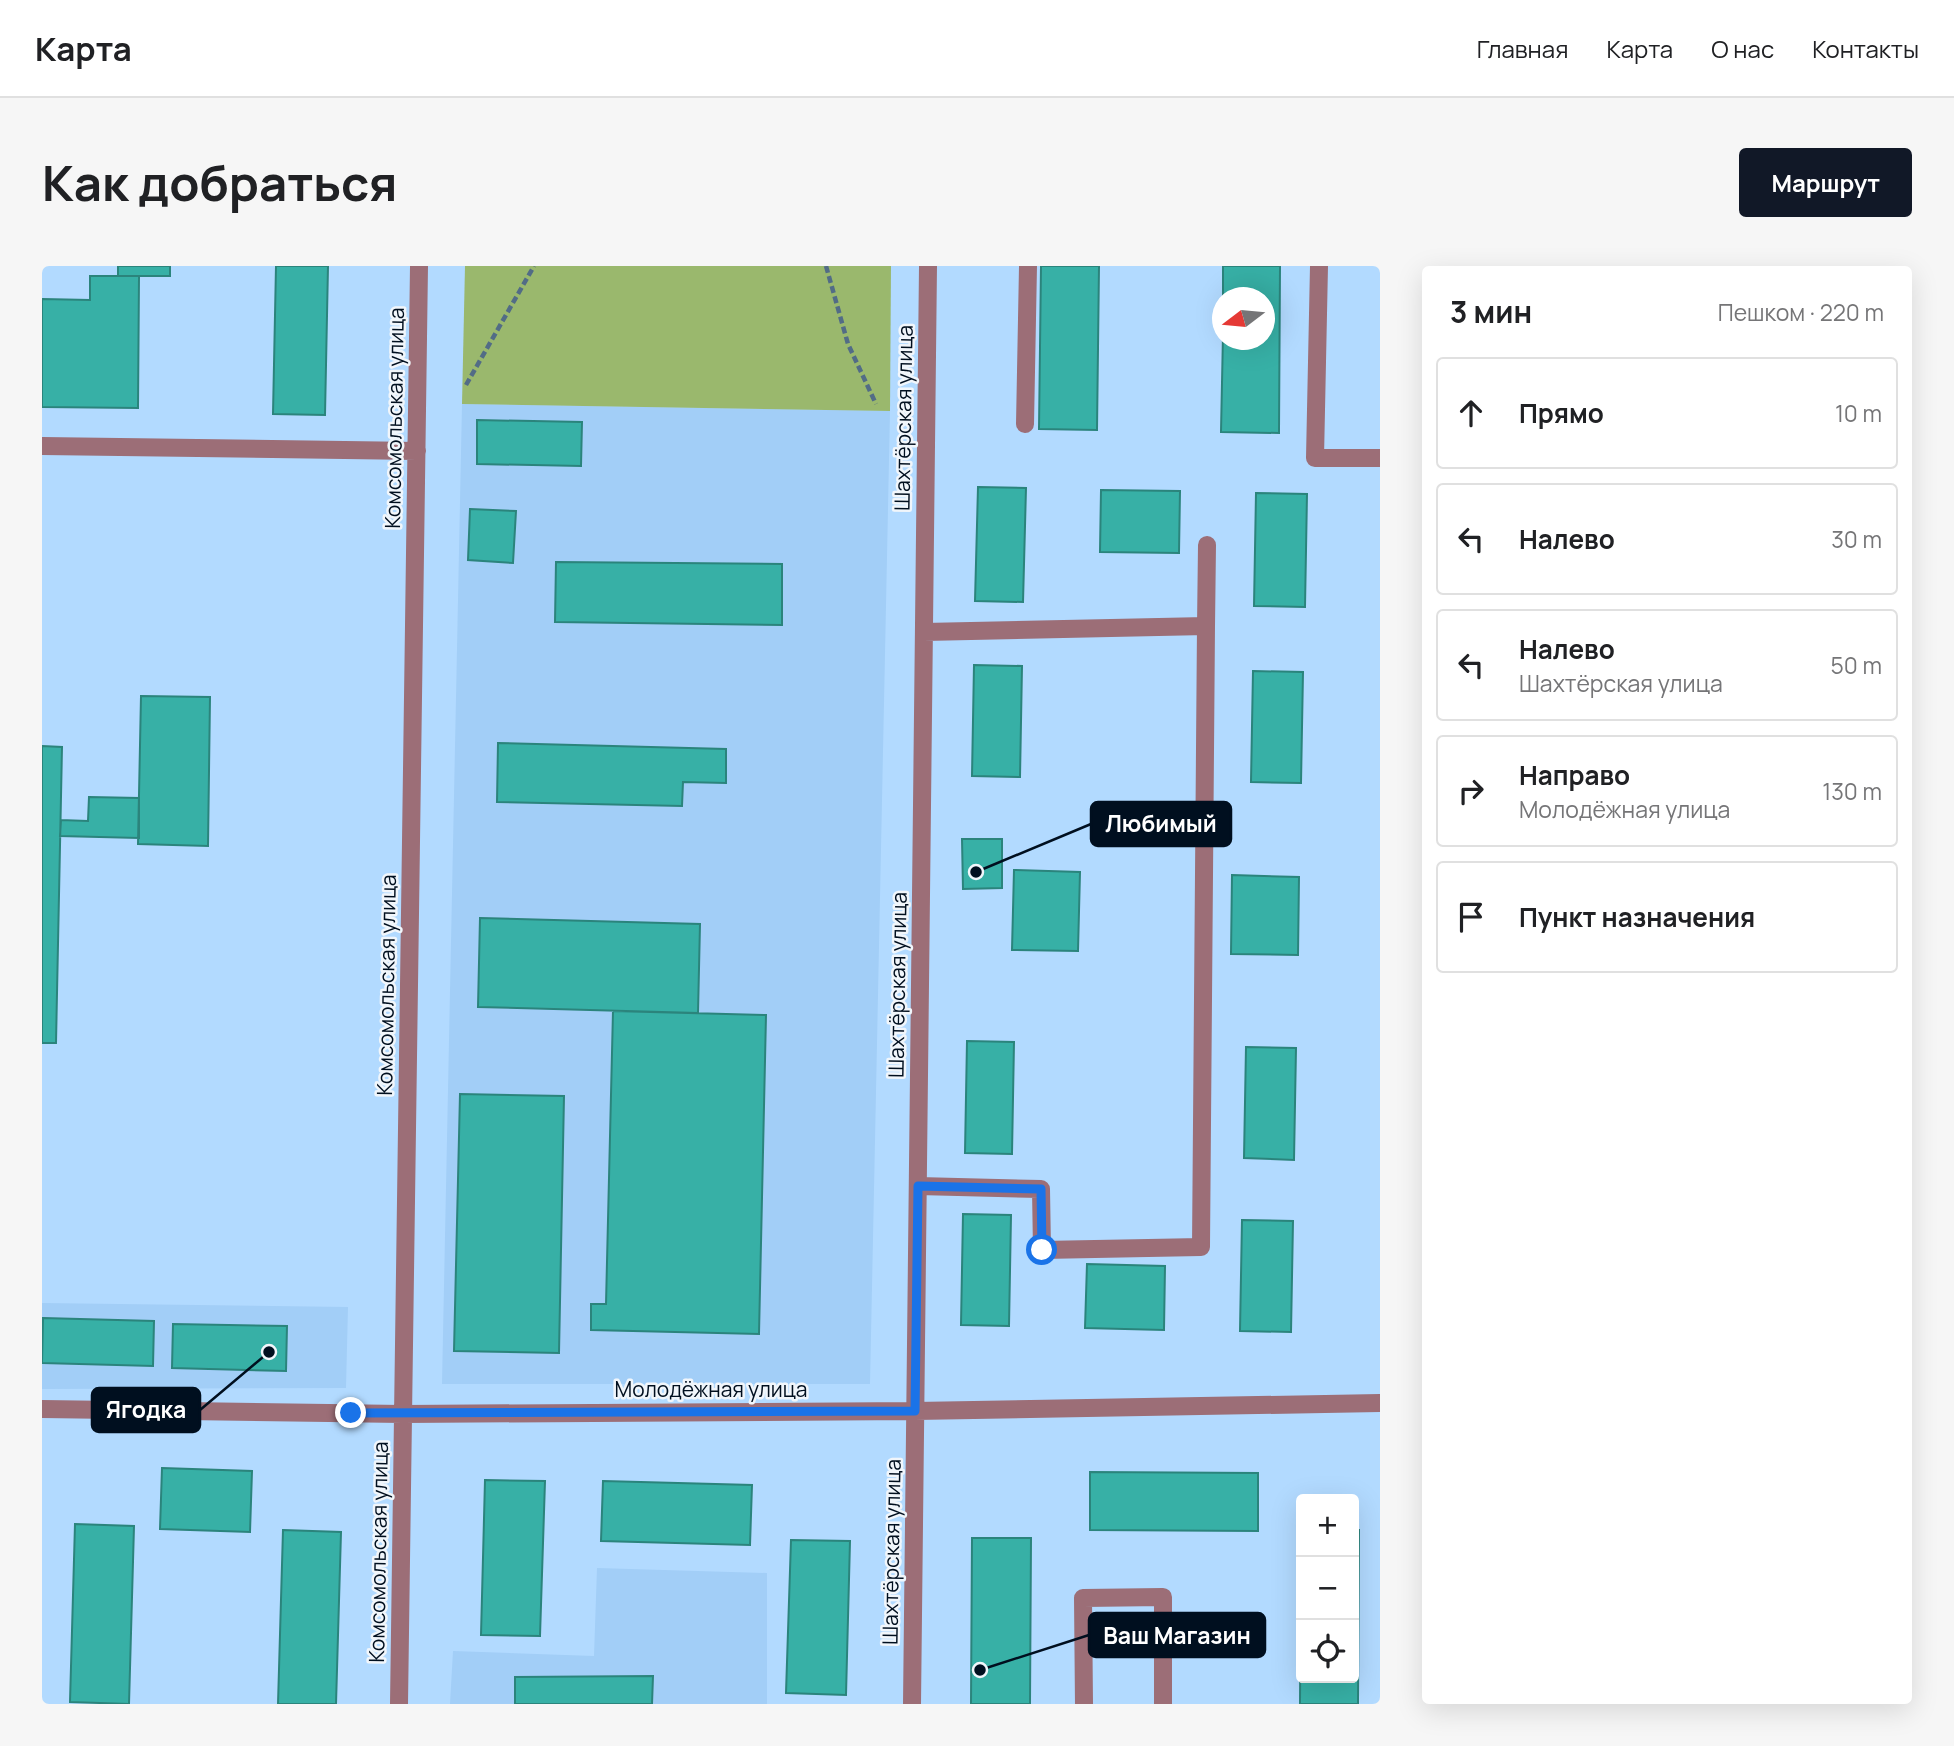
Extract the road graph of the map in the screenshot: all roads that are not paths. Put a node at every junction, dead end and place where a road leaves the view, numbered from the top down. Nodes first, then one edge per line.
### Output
1 (419, 266) edge
2 (928, 266) edge
3 (1028, 266) edge
4 (1319, 266) edge
5 (1025, 424) dead end
6 (42, 446) edge
7 (417, 451) junction
8 (1380, 458) edge
9 (1207, 545) dead end
10 (1206, 626) junction
11 (924, 632) junction
12 (918, 1186) junction
13 (1380, 1403) edge
14 (42, 1409) edge
15 (915, 1411) junction
16 (403, 1413) junction
17 (399, 1704) edge
18 (912, 1704) edge
19 (1084, 1704) edge
20 (1163, 1704) edge

1 - 7 street, Комсомольская улица
2 - 11 street, Шахтёрская улица
3 - 5 street
4 - 8 street
6 - 7 street
7 - 16 street, Комсомольская улица
9 - 10 street
10 - 11 street
10 - 12 street
11 - 12 street, Шахтёрская улица
12 - 15 street, Шахтёрская улица
13 - 15 street, Молодёжная улица
14 - 16 street, Молодёжная улица
15 - 16 street, Молодёжная улица
15 - 18 street, Шахтёрская улица
16 - 17 street, Комсомольская улица
19 - 20 street

